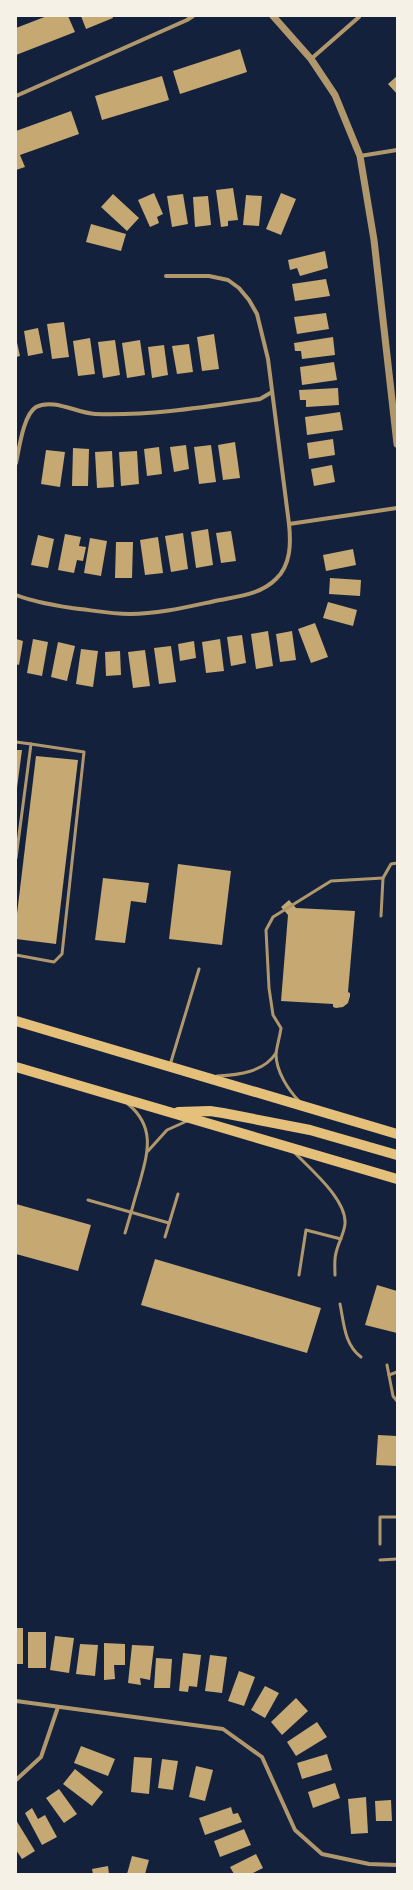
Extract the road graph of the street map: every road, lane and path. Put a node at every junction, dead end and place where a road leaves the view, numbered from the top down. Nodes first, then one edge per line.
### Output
1 (193, 16) edge
2 (274, 16) edge
3 (359, 18) dead end
4 (311, 59) junction
5 (16, 96) edge
6 (397, 150) edge
7 (360, 156) junction
8 (166, 276) dead end
9 (272, 392) junction
10 (397, 444) edge
11 (16, 464) edge
12 (397, 508) edge
13 (289, 524) junction
14 (16, 595) edge
15 (16, 742) edge
16 (31, 744) junction
17 (16, 858) edge
18 (397, 863) edge
19 (383, 878) junction
20 (381, 916) dead end
21 (16, 955) edge
22 (199, 969) dead end
23 (16, 1021) edge
24 (276, 1053) junction
25 (16, 1067) edge
26 (170, 1067) junction
27 (205, 1077) junction
28 (120, 1098) junction
29 (304, 1106) junction
30 (172, 1113) junction
31 (197, 1120) junction
32 (397, 1134) edge
33 (291, 1148) junction
34 (148, 1151) junction
35 (397, 1155) edge
36 (397, 1179) edge
37 (178, 1194) dead end
38 (88, 1200) dead end
39 (131, 1212) junction
40 (169, 1223) junction
41 (125, 1232) dead end
42 (165, 1237) dead end
43 (341, 1239) junction
44 (299, 1275) dead end
45 (335, 1275) dead end
46 (340, 1304) dead end
47 (361, 1357) dead end
48 (387, 1365) dead end
49 (397, 1372) edge
50 (389, 1375) junction
51 (395, 1396) edge
52 (397, 1402) edge
53 (397, 1517) edge
54 (380, 1544) dead end
55 (397, 1559) edge
56 (380, 1560) dead end
57 (16, 1701) edge
58 (58, 1706) junction
59 (16, 1780) edge
60 (397, 1866) edge

1 - 5 street
2 - 4 street
3 - 4 street
4 - 7 street
6 - 7 street
7 - 10 street
8 - 9 street
9 - 11 street
9 - 13 street
12 - 13 street
13 - 14 street
15 - 16 lane
16 - 17 lane
16 - 21 lane
18 - 19 lane
19 - 20 lane
19 - 24 lane
22 - 26 lane
23 - 26 main road
24 - 27 lane
24 - 29 lane
25 - 28 main road
26 - 27 main road
27 - 29 main road
28 - 30 main road
28 - 34 lane
29 - 32 main road
30 - 31 main road
30 - 35 main road
31 - 33 main road
31 - 34 lane
33 - 36 main road
33 - 43 lane
34 - 39 lane
37 - 40 lane
38 - 39 lane
39 - 40 lane
39 - 41 lane
40 - 42 lane
43 - 44 lane
43 - 45 lane
46 - 47 lane
48 - 50 lane
49 - 50 lane
50 - 51 lane
51 - 52 lane
53 - 54 lane
55 - 56 lane
57 - 58 street
58 - 59 street
58 - 60 street

